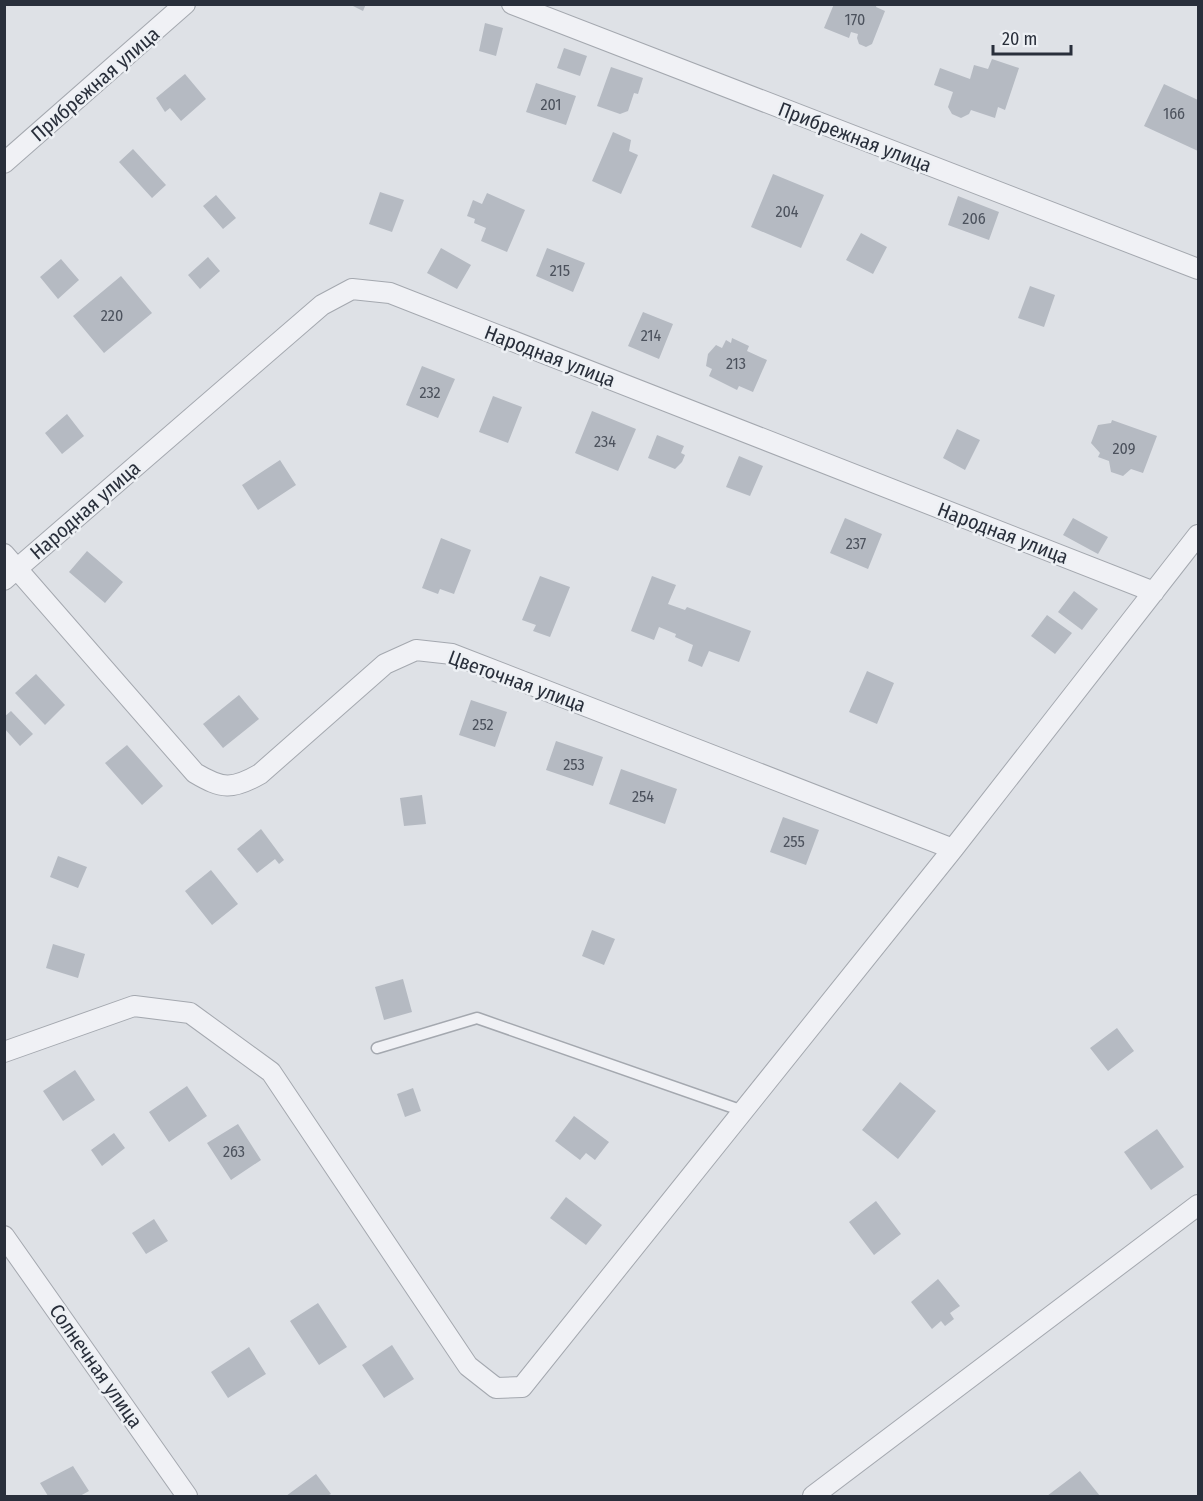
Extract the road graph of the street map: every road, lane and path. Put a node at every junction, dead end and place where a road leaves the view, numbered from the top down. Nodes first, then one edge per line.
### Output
1 (185, 4) edge
2 (512, 4) edge
3 (4, 163) edge
4 (1198, 268) edge
5 (1198, 535) edge
6 (9, 568) edge
7 (1154, 592) junction
8 (953, 849) junction
9 (377, 1048) dead end
10 (4, 1052) edge
11 (743, 1111) junction
12 (1198, 1205) edge
13 (4, 1236) edge
14 (813, 1496) edge
15 (187, 1497) edge

1 - 3 street, Прибрежная улица
2 - 4 street, Прибрежная улица
5 - 7 street
6 - 7 street, Народная улица
6 - 8 street, Цветочная улица
7 - 8 street
8 - 11 street
9 - 11 lane
10 - 11 street
12 - 14 street
13 - 15 street, Солнечная улица

